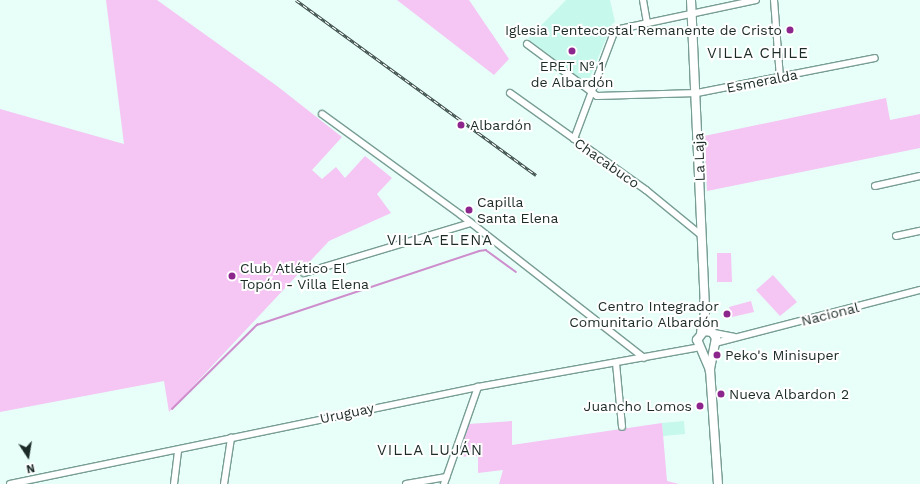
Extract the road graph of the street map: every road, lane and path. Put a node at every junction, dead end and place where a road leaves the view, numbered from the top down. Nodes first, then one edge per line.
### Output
1 (643, 0) edge
2 (691, 0) edge
3 (756, 0) edge
4 (774, 0) edge
5 (693, 14) junction
6 (647, 23) junction
7 (527, 44) dead end
8 (875, 58) dead end
9 (780, 78) junction
10 (591, 92) junction
11 (510, 93) dead end
12 (696, 93) junction
13 (322, 114) dead end
14 (574, 139) junction
15 (920, 176) edge
16 (875, 186) dead end
17 (471, 223) junction
18 (920, 231) edge
19 (701, 235) junction
20 (896, 236) dead end
21 (304, 273) dead end
22 (920, 290) edge
23 (706, 315) junction
24 (713, 333) junction
25 (699, 334) junction
26 (740, 336) junction
27 (715, 344) junction
28 (701, 348) junction
29 (684, 349) junction
30 (644, 358) junction
31 (616, 363) junction
32 (710, 370) junction
33 (478, 387) junction
34 (622, 427) dead end
35 (231, 438) junction
36 (178, 450) junction
37 (446, 477) junction
38 (10, 484) edge
39 (174, 484) edge
40 (224, 484) edge
41 (406, 484) edge
42 (444, 484) edge
43 (718, 484) edge

1 - 6 street
2 - 5 main road, La Laja
3 - 5 street
4 - 9 street
5 - 6 street
5 - 12 main road, La Laja
6 - 10 street
7 - 10 street
8 - 9 street, Esmeralda
9 - 12 street, Esmeralda
10 - 12 street, Esmeralda
10 - 14 street
11 - 14 street, Chacabuco
12 - 19 main road, La Laja
13 - 17 street
14 - 19 street, Chacabuco
15 - 16 street
17 - 21 street
17 - 30 street
18 - 20 street
19 - 23 main road, La Laja
22 - 26 street, Nacional
23 - 24 main road, La Laja
23 - 25 main road, La Laja
24 - 25 main road
24 - 26 street, Nacional
24 - 27 main road, La Laja
25 - 28 main road
25 - 29 street, Uruguay
26 - 27 street, Nacional
27 - 28 main road
27 - 32 main road
28 - 29 street, Uruguay
28 - 32 main road
29 - 30 street, Uruguay
30 - 31 street, Uruguay
31 - 33 street, Uruguay
31 - 34 street
32 - 43 main road
33 - 35 street, Uruguay
33 - 37 street
35 - 36 street, Uruguay
35 - 40 street
36 - 38 street, Uruguay
36 - 39 street
37 - 41 street
37 - 42 street

